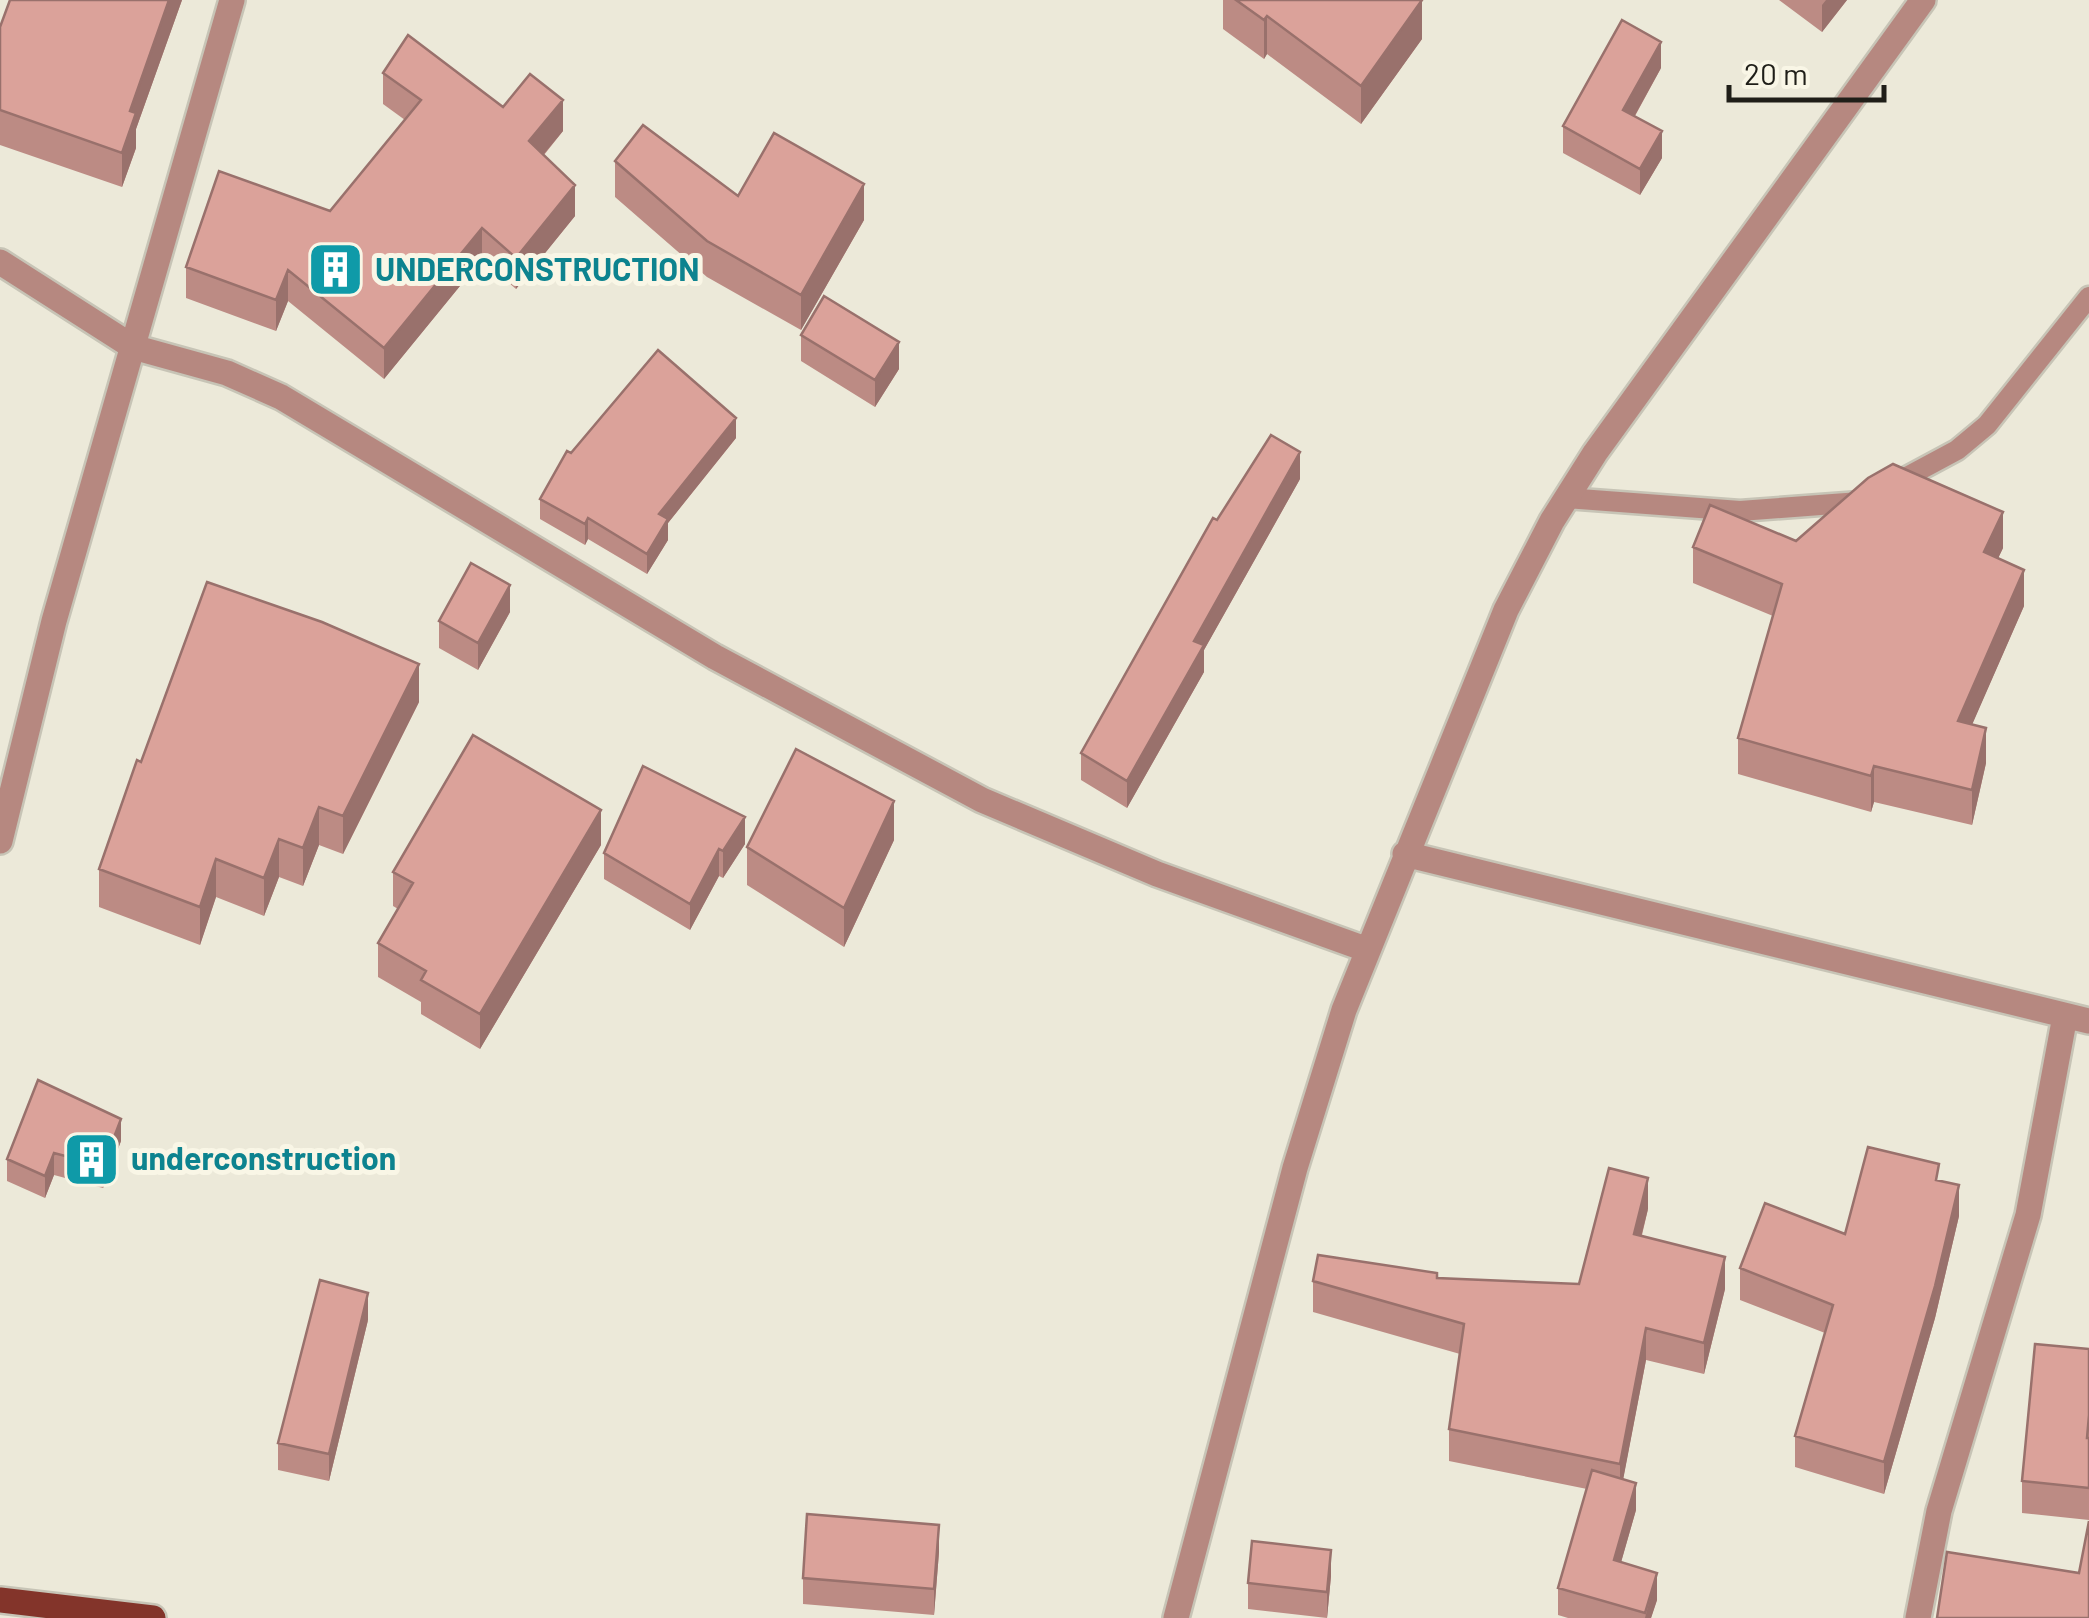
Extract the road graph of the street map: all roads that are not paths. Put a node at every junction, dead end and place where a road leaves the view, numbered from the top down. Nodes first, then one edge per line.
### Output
1 (232, 0) edge
2 (1923, 0) edge
3 (0, 262) edge
4 (2089, 298) edge
5 (133, 348) junction
6 (1566, 498) junction
7 (0, 841) edge
8 (1405, 854) junction
9 (1368, 950) junction
10 (2077, 1018) edge
11 (0, 1600) edge
12 (153, 1618) edge
13 (1176, 1618) edge
14 (1918, 1618) edge

1 - 5 street
2 - 6 street
3 - 5 street
4 - 6 lane
5 - 7 street
5 - 9 street
6 - 8 street
8 - 9 street
8 - 10 street
9 - 13 street
10 - 14 street
11 - 12 main road

